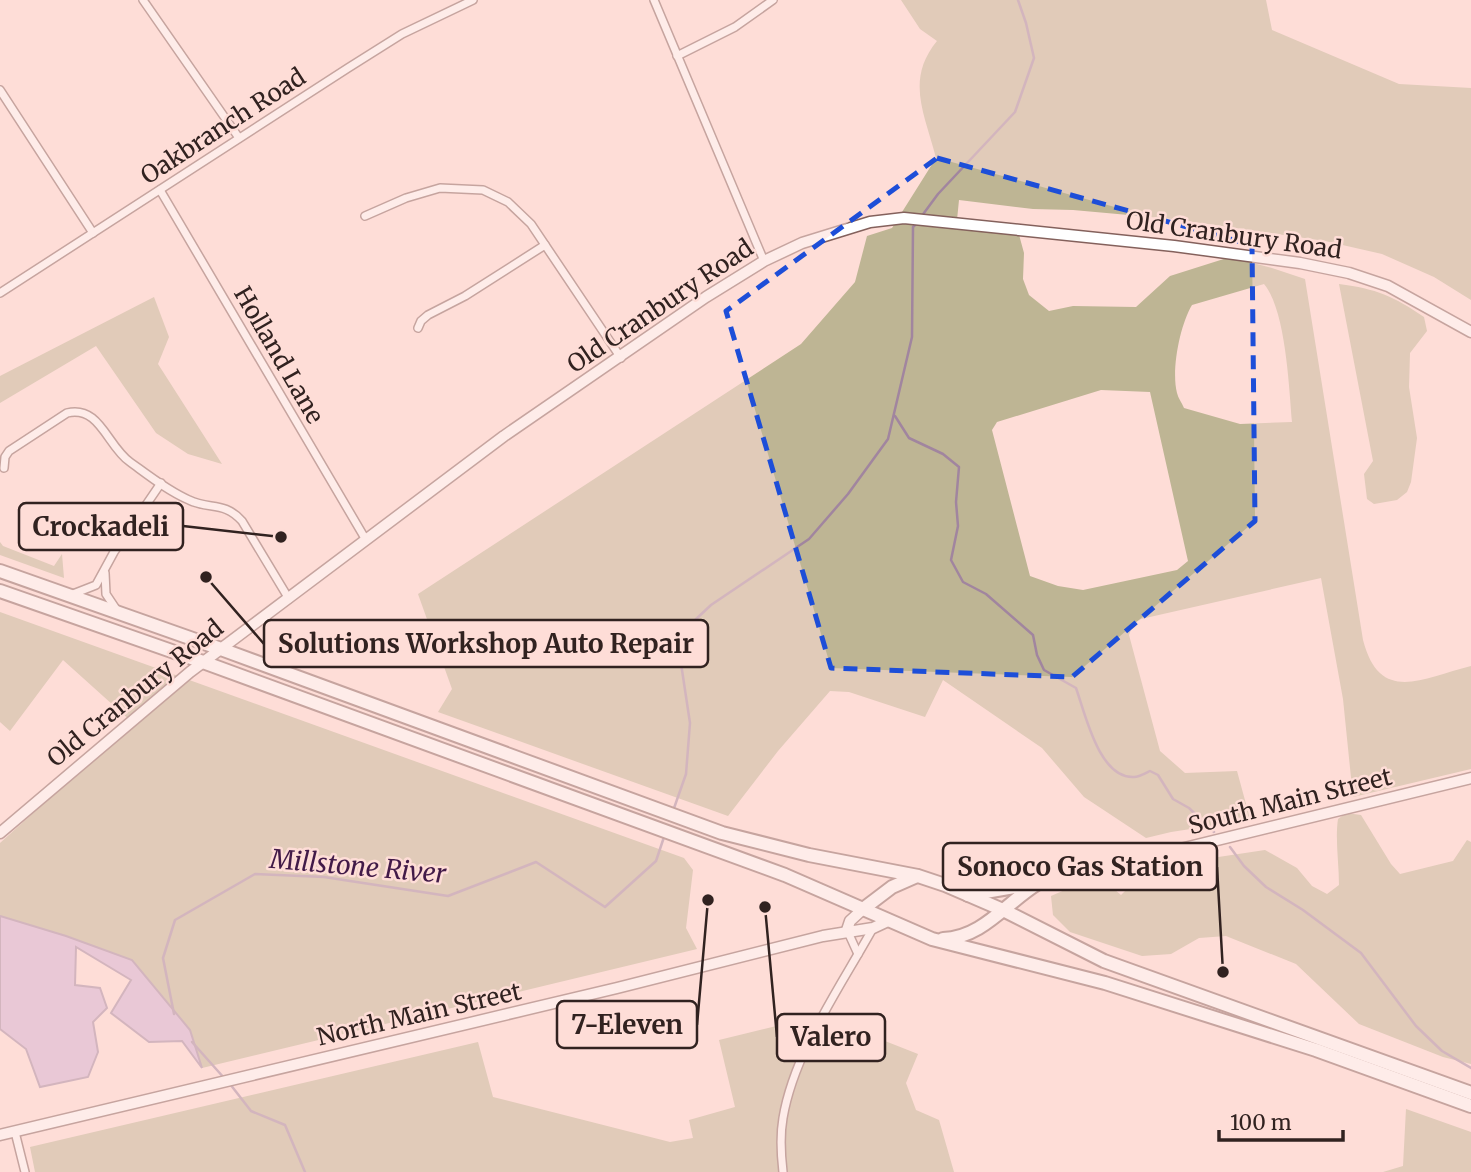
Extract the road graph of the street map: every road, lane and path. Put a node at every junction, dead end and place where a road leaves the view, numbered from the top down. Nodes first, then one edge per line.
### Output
1 (143, 0) edge
2 (473, 0) edge
3 (654, 0) edge
4 (773, 0) edge
5 (677, 56) junction
6 (0, 90) edge
7 (239, 138) junction
8 (160, 190) junction
9 (365, 216) dead end
10 (93, 233) junction
11 (545, 245) junction
12 (764, 261) junction
13 (0, 293) edge
14 (418, 328) dead end
15 (1471, 332) edge
16 (621, 358) junction
17 (4, 468) dead end
18 (161, 483) junction
19 (366, 540) junction
20 (0, 571) edge
21 (105, 572) junction
22 (0, 591) edge
23 (68, 595) junction
24 (289, 599) junction
25 (122, 614) junction
26 (222, 649) junction
27 (203, 662) junction
28 (1471, 778) edge
29 (0, 833) edge
30 (918, 876) junction
31 (1037, 884) junction
32 (1024, 892) junction
33 (881, 895) junction
34 (972, 897) junction
35 (863, 909) junction
36 (1003, 910) junction
37 (888, 921) junction
38 (1032, 925) junction
39 (873, 928) junction
40 (847, 930) junction
41 (971, 933) junction
42 (932, 939) junction
43 (858, 954) junction
44 (1471, 1093) edge
45 (1471, 1107) edge
46 (15, 1132) junction
47 (0, 1136) edge
48 (25, 1172) edge
49 (783, 1172) edge

1 - 7 street
2 - 7 street, Oakbranch Road
3 - 5 street
4 - 5 street
5 - 12 street
6 - 10 street
7 - 8 street, Oakbranch Road
8 - 10 street, Oakbranch Road
8 - 19 street, Holland Lane
9 - 11 street
10 - 13 street, Oakbranch Road
11 - 14 street
11 - 16 street
12 - 15 street, Old Cranbury Road
12 - 16 street, Old Cranbury Road
16 - 19 street, Old Cranbury Road
17 - 18 street
18 - 21 street
18 - 24 street
19 - 24 street, Old Cranbury Road
20 - 23 highway
21 - 23 street
21 - 25 street
22 - 27 highway
23 - 25 highway
24 - 26 street, Old Cranbury Road
25 - 26 highway
26 - 27 street, Old Cranbury Road
26 - 30 highway
27 - 29 street, Old Cranbury Road
27 - 35 highway
28 - 31 street, South Main Street
30 - 33 highway
30 - 34 highway
31 - 32 highway
31 - 34 highway
32 - 36 highway
32 - 38 highway
33 - 35 highway
33 - 37 highway
34 - 36 highway
34 - 41 highway
35 - 37 highway
35 - 40 street
36 - 38 highway
36 - 41 highway
37 - 39 street
37 - 42 highway
38 - 44 highway
39 - 40 street, North Main Street
39 - 43 street
40 - 43 street
40 - 46 street, North Main Street
41 - 42 highway
42 - 45 highway
43 - 49 street
46 - 47 street, North Main Street
46 - 48 street

